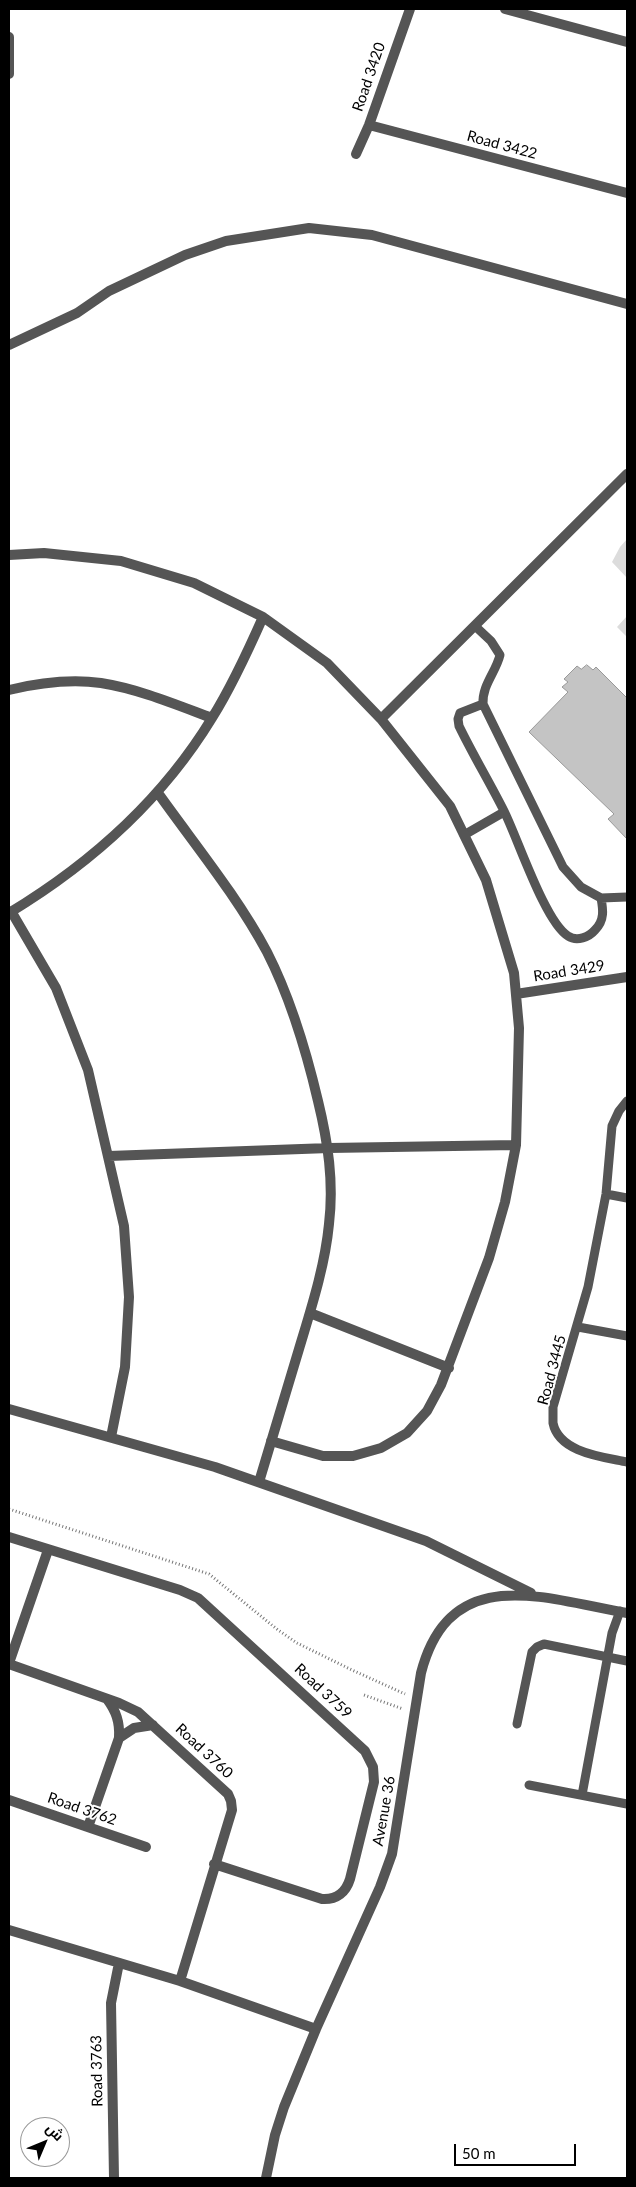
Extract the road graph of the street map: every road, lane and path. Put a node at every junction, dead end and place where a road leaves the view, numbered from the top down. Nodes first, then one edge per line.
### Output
1 (410, 9) edge
2 (505, 9) edge
3 (9, 38) edge
4 (627, 42) edge
5 (9, 74) edge
6 (369, 125) junction
7 (356, 154) dead end
8 (627, 193) edge
9 (627, 304) edge
10 (9, 345) edge
11 (627, 474) edge
12 (9, 556) edge
13 (264, 617) junction
14 (475, 626) junction
15 (9, 690) edge
16 (483, 704) junction
17 (212, 718) junction
18 (381, 719) junction
19 (158, 793) junction
20 (504, 812) junction
21 (464, 835) junction
22 (627, 897) edge
23 (601, 898) junction
24 (10, 912) edge
25 (627, 977) edge
26 (516, 994) junction
27 (627, 1101) edge
28 (516, 1145) junction
29 (329, 1148) junction
30 (110, 1156) junction
31 (606, 1194) junction
32 (627, 1198) edge
33 (310, 1313) junction
34 (578, 1327) junction
35 (627, 1336) edge
36 (448, 1368) junction
37 (9, 1409) edge
38 (111, 1437) junction
39 (271, 1441) junction
40 (627, 1462) edge
41 (259, 1482) junction
42 (9, 1536) edge
43 (48, 1550) junction
44 (538, 1597) junction
45 (624, 1612) edge
46 (608, 1658) junction
47 (627, 1661) edge
48 (9, 1664) edge
49 (364, 1695) dead end
50 (106, 1699) junction
51 (415, 1714) junction
52 (517, 1724) dead end
53 (153, 1726) junction
54 (119, 1738) junction
55 (529, 1785) dead end
56 (582, 1796) junction
57 (9, 1800) edge
58 (627, 1804) edge
59 (88, 1827) junction
60 (146, 1847) dead end
61 (214, 1864) junction
62 (9, 1930) edge
63 (119, 1963) junction
64 (180, 1981) junction
65 (316, 2029) junction
66 (114, 2178) edge
67 (266, 2178) edge

1 - 6 street, Road 3420
2 - 4 street
3 - 5 street
6 - 7 street, Road 3420
6 - 8 street, Road 3422
9 - 10 street
11 - 14 street
12 - 13 street
13 - 17 street
13 - 18 street
14 - 16 lane
14 - 18 street
15 - 17 street
16 - 20 lane
16 - 23 lane
17 - 19 street
18 - 21 street
19 - 24 street
19 - 29 street
20 - 21 lane
20 - 23 lane
21 - 26 street
22 - 23 lane
24 - 30 street
25 - 26 street, Road 3429
26 - 28 street
27 - 31 lane, Road 3445
28 - 29 street
28 - 36 street
29 - 30 street
29 - 33 street
30 - 38 street
31 - 32 lane
31 - 34 lane, Road 3445
33 - 36 street
33 - 39 street
34 - 35 lane
34 - 40 lane, Road 3445
36 - 39 street
37 - 38 street
38 - 41 street
39 - 41 street
41 - 44 street
42 - 43 street, Road 3759
43 - 48 street
43 - 61 street, Road 3759
44 - 45 street, Avenue 36
44 - 51 street, Avenue 36
45 - 46 lane
46 - 47 lane
46 - 52 lane
46 - 56 lane
48 - 50 street, Road 3760
49 - 51 path
50 - 53 street, Road 3760
50 - 54 street
51 - 65 street, Avenue 36
53 - 54 street
53 - 61 street, Road 3760
54 - 59 street
55 - 56 lane
56 - 58 lane
57 - 59 street, Road 3762
59 - 60 street, Road 3762
61 - 64 street, Road 3760
62 - 63 street
63 - 64 street
63 - 66 street, Road 3763
64 - 65 street
65 - 67 street, Avenue 36

